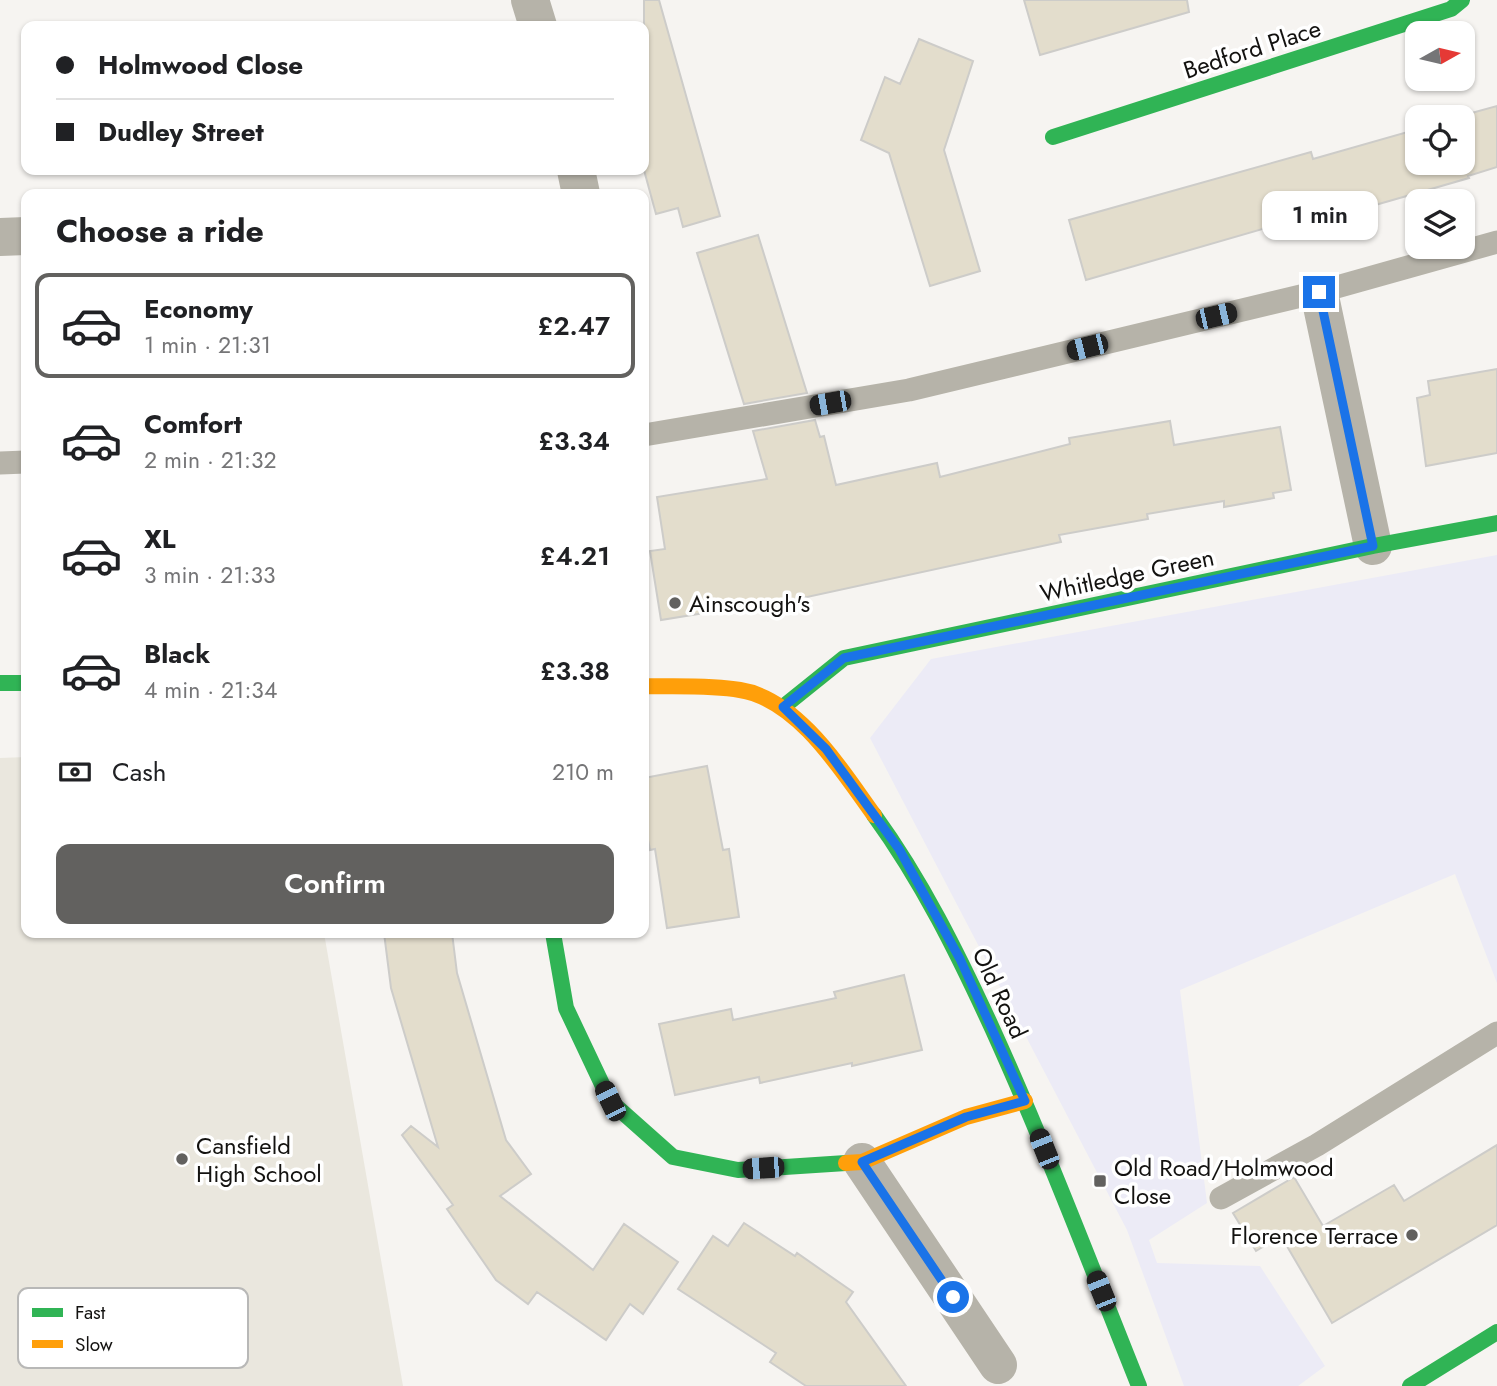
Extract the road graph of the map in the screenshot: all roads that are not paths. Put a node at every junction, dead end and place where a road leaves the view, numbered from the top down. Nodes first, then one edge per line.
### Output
1 (530, 0) edge
2 (1462, 0) edge
3 (536, 21) edge
4 (1053, 137) dead end
5 (21, 236) edge
6 (0, 237) edge
7 (1497, 242) edge
8 (1319, 292) junction
9 (649, 434) edge
10 (0, 463) edge
11 (21, 463) edge
12 (1497, 523) edge
13 (1373, 546) junction
14 (0, 683) edge
15 (21, 683) edge
16 (649, 687) edge
17 (783, 707) junction
18 (554, 938) edge
19 (1497, 1033) edge
20 (1025, 1101) junction
21 (862, 1162) junction
22 (1222, 1198) dead end
23 (1497, 1332) edge
24 (998, 1365) dead end
25 (1139, 1386) edge
26 (1410, 1386) edge

1 - 3 street
2 - 4 street, Bedford Place
5 - 6 street
7 - 8 lane
8 - 9 lane
8 - 13 street
10 - 11 lane
12 - 13 street, Whitledge Green
13 - 17 street, Whitledge Green
14 - 15 street
16 - 17 street, Old Road
17 - 20 street, Old Road
18 - 21 street
19 - 22 lane
20 - 21 street
20 - 25 street, Old Road
21 - 24 street
23 - 26 street

